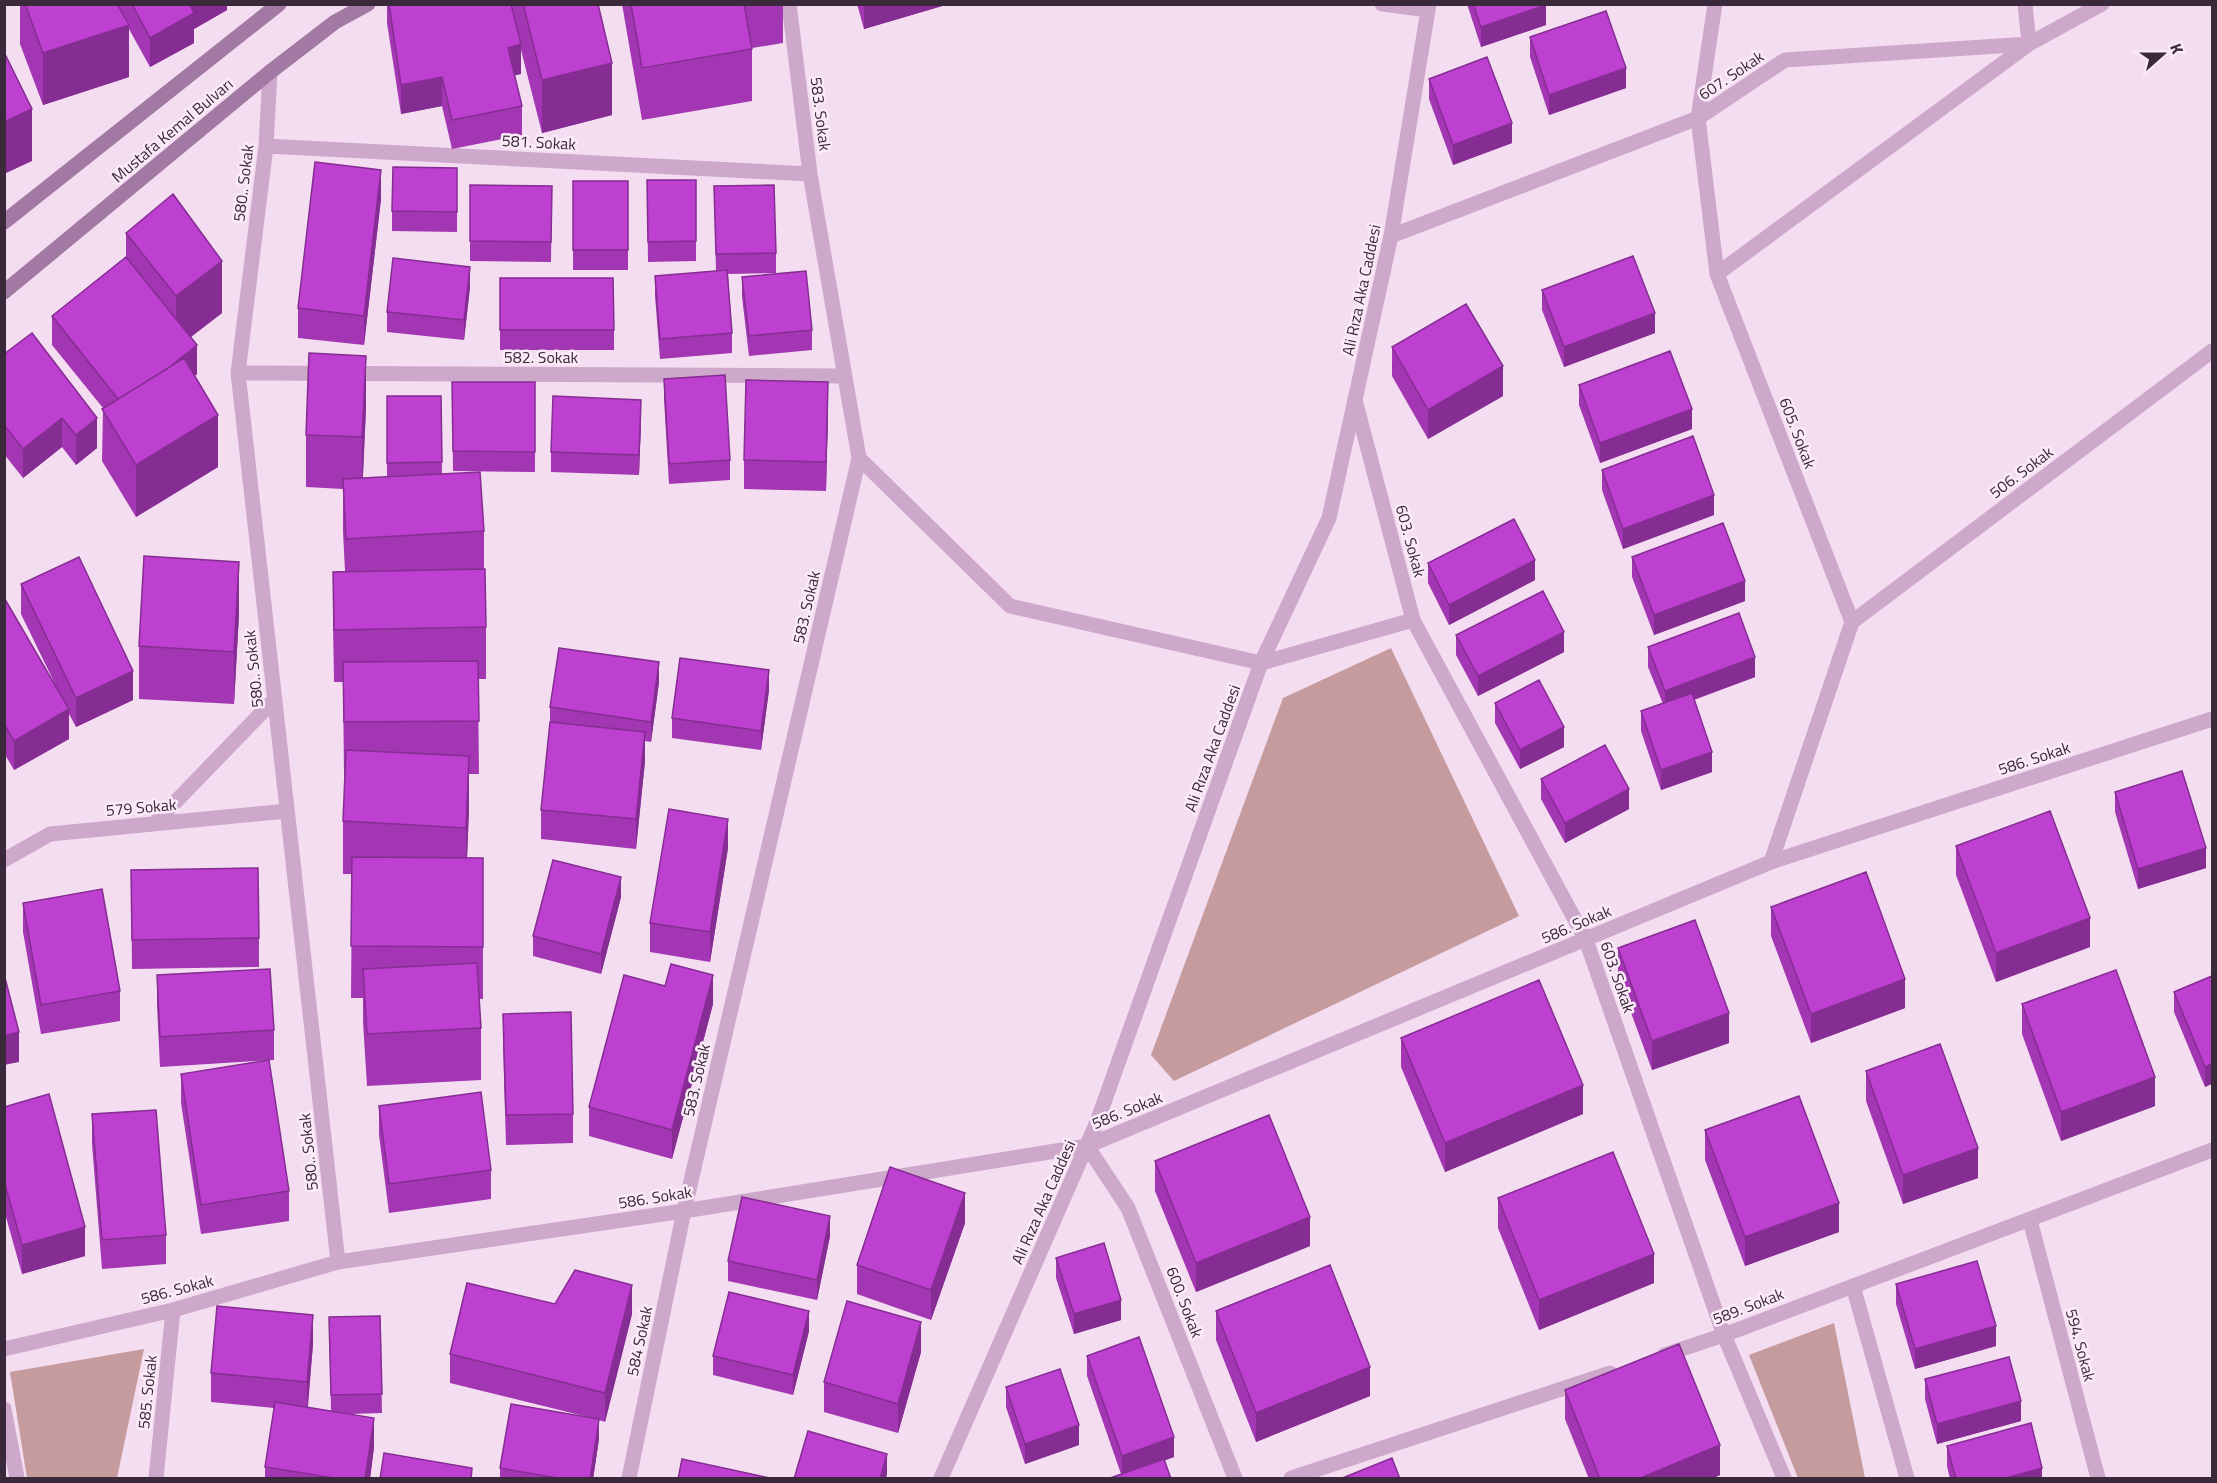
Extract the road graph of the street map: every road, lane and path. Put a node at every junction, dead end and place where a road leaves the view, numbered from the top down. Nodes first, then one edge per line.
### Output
1 (279, 4) edge
2 (368, 4) edge
3 (789, 4) edge
4 (1382, 4) edge
5 (1715, 4) edge
6 (2025, 4) edge
7 (2102, 4) edge
8 (1428, 7) edge
9 (265, 9) edge
10 (2029, 44) junction
11 (270, 72) junction
12 (1698, 118) junction
13 (266, 146) junction
14 (810, 174) junction
15 (4, 222) edge
16 (1391, 236) junction
17 (1717, 274) junction
18 (4, 292) edge
19 (2212, 351) edge
20 (238, 374) junction
21 (843, 376) junction
22 (1355, 400) junction
23 (859, 458) junction
24 (1413, 620) junction
25 (1852, 622) junction
26 (1261, 663) junction
27 (275, 699) junction
28 (2212, 719) edge
29 (287, 811) junction
30 (155, 824) junction
31 (4, 860) edge
32 (1771, 862) junction
33 (1586, 940) junction
34 (1087, 1146) junction
35 (2212, 1150) edge
36 (684, 1211) junction
37 (2030, 1220) junction
38 (338, 1262) junction
39 (1853, 1286) junction
40 (173, 1310) junction
41 (1724, 1335) junction
42 (4, 1349) edge
43 (1646, 1361) edge
44 (1624, 1368) edge
45 (4, 1409) edge
46 (17, 1479) edge
47 (156, 1479) edge
48 (629, 1479) edge
49 (941, 1479) edge
50 (1235, 1479) edge
51 (1291, 1479) edge
52 (1784, 1479) edge
53 (1907, 1479) edge
54 (2097, 1479) edge

1 - 9 main road, Mustafa Kemal Bulvarı
2 - 11 main road, Mustafa Kemal Bulvarı
3 - 14 street, 583. Sokak
4 - 8 street
5 - 12 street, 605. Sokak
6 - 10 street
7 - 10 street, 607. Sokak
8 - 16 street, Ali Rıza Aka Caddesi
9 - 15 main road, Mustafa Kemal Bulvarı
10 - 12 street, 607. Sokak
10 - 17 street
11 - 13 street, 580.. Sokak
11 - 18 main road, Mustafa Kemal Bulvarı
12 - 16 street, 607. Sokak
12 - 17 street, 605. Sokak
13 - 14 street, 581. Sokak
13 - 20 street, 580.. Sokak
14 - 21 street, 583. Sokak
16 - 22 street, Ali Rıza Aka Caddesi
17 - 25 street, 605. Sokak
19 - 25 street, 506. Sokak
20 - 21 street, 582. Sokak
20 - 27 street, 580.. Sokak
21 - 23 street, 583. Sokak
22 - 24 street, 603. Sokak
22 - 26 street, Ali Rıza Aka Caddesi
23 - 26 street
23 - 36 street, 583. Sokak
24 - 26 street
24 - 33 street, 603. Sokak
25 - 32 street
26 - 34 street, Ali Rıza Aka Caddesi
27 - 29 street, 580.. Sokak
27 - 30 street
28 - 32 street, 586. Sokak
29 - 30 street, 579 Sokak
29 - 38 street, 580.. Sokak
30 - 31 street, 579 Sokak
32 - 33 street, 586. Sokak
33 - 34 street, 586. Sokak
33 - 41 street, 603. Sokak
34 - 36 street, 586. Sokak
34 - 49 street, Ali Rıza Aka Caddesi
34 - 50 street, 600. Sokak
35 - 37 street, 589. Sokak
36 - 38 street, 586. Sokak
36 - 48 street, 584 Sokak
37 - 39 street, 589. Sokak
37 - 54 street, 594. Sokak
38 - 40 street, 586. Sokak
39 - 41 street, 589. Sokak
39 - 53 street
40 - 42 street, 586. Sokak
40 - 47 street, 585. Sokak
41 - 43 street, 589. Sokak
41 - 52 street, 603. Sokak
44 - 51 street
45 - 46 street

